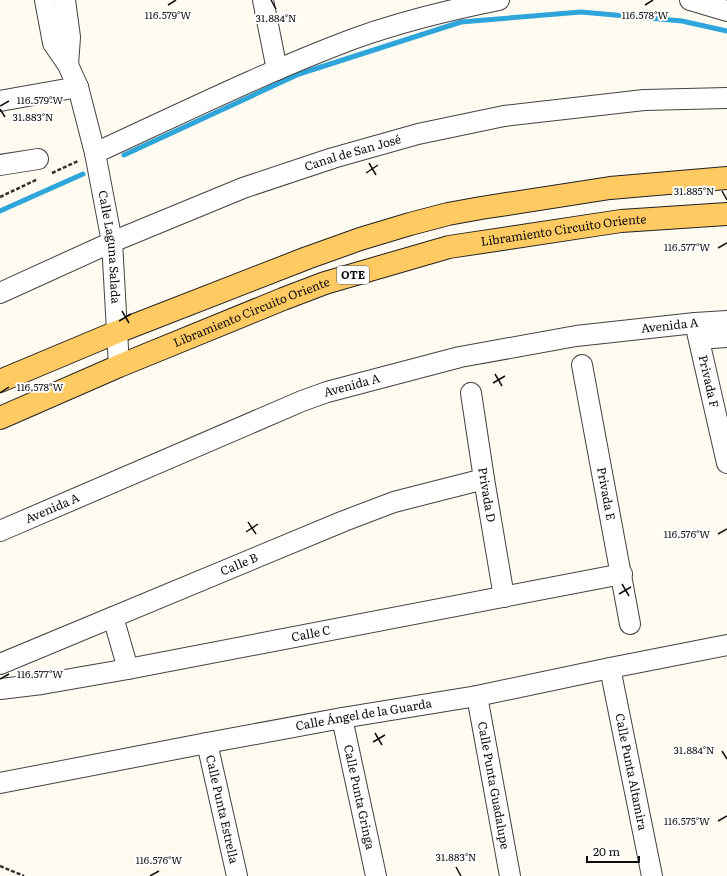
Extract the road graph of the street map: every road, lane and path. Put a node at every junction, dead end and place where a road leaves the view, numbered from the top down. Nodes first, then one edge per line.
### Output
1 (45, 0) edge
2 (65, 0) edge
3 (263, 0) edge
4 (499, 0) edge
5 (690, 0) edge
6 (727, 11) edge
7 (68, 65) junction
8 (277, 70) junction
9 (78, 87) junction
10 (727, 98) edge
11 (0, 101) edge
12 (95, 153) junction
13 (38, 159) dead end
14 (0, 166) edge
15 (727, 178) edge
16 (727, 214) edge
17 (112, 242) junction
18 (0, 293) edge
19 (727, 321) edge
20 (697, 331) junction
21 (117, 332) junction
22 (727, 337) edge
23 (582, 365) dead end
24 (119, 366) junction
25 (0, 381) edge
26 (471, 393) dead end
27 (0, 418) edge
28 (727, 463) edge
29 (484, 480) junction
30 (0, 531) edge
31 (622, 574) junction
32 (504, 597) junction
33 (113, 617) junction
34 (630, 624) dead end
35 (727, 646) edge
36 (0, 664) edge
37 (610, 668) junction
38 (128, 669) junction
39 (0, 689) edge
40 (477, 696) junction
41 (342, 718) junction
42 (207, 743) junction
43 (0, 782) edge
44 (0, 866) edge
45 (24, 876) edge
46 (237, 876) edge
47 (376, 876) edge
48 (510, 876) edge
49 (652, 876) edge

1 - 7 street, Calle Laguna Salada
2 - 7 street
3 - 8 street
4 - 8 street
5 - 6 street
7 - 9 street, Calle Laguna Salada
8 - 12 street
9 - 11 street
9 - 12 street, Calle Laguna Salada
10 - 17 street, Canal de San José
12 - 17 street, Calle Laguna Salada
13 - 14 street
15 - 21 main road, OTE
16 - 24 main road, Libramiento Circuito Oriente / OTE
17 - 18 street, Canal de San José
17 - 21 street, Calle Laguna Salada
19 - 20 street, Avenida A
20 - 22 street, Avenida A
20 - 28 street, Privada F
20 - 30 street, Avenida A
21 - 24 street, Calle Laguna Salada
21 - 25 main road, OTE
23 - 31 street, Privada E
24 - 27 main road, Libramiento Circuito Oriente / OTE
26 - 29 street, Privada D
29 - 32 street, Privada D
29 - 33 street, Calle B
31 - 32 street, Calle C
31 - 34 street, Privada E
32 - 38 street, Calle C
33 - 36 street, Calle B
33 - 38 street
35 - 37 street, Calle Ángel de la Guarda
37 - 40 street, Calle Ángel de la Guarda
37 - 49 street, Calle Punta Altamira
38 - 39 street, Calle C
40 - 41 street, Calle Ángel de la Guarda
40 - 48 street, Calle Punta Guadalupe
41 - 42 street, Calle Ángel de la Guarda
41 - 47 street, Calle Punta Gringa
42 - 43 street, Calle Ángel de la Guarda
42 - 46 street, Calle Punta Estrella
44 - 45 path

